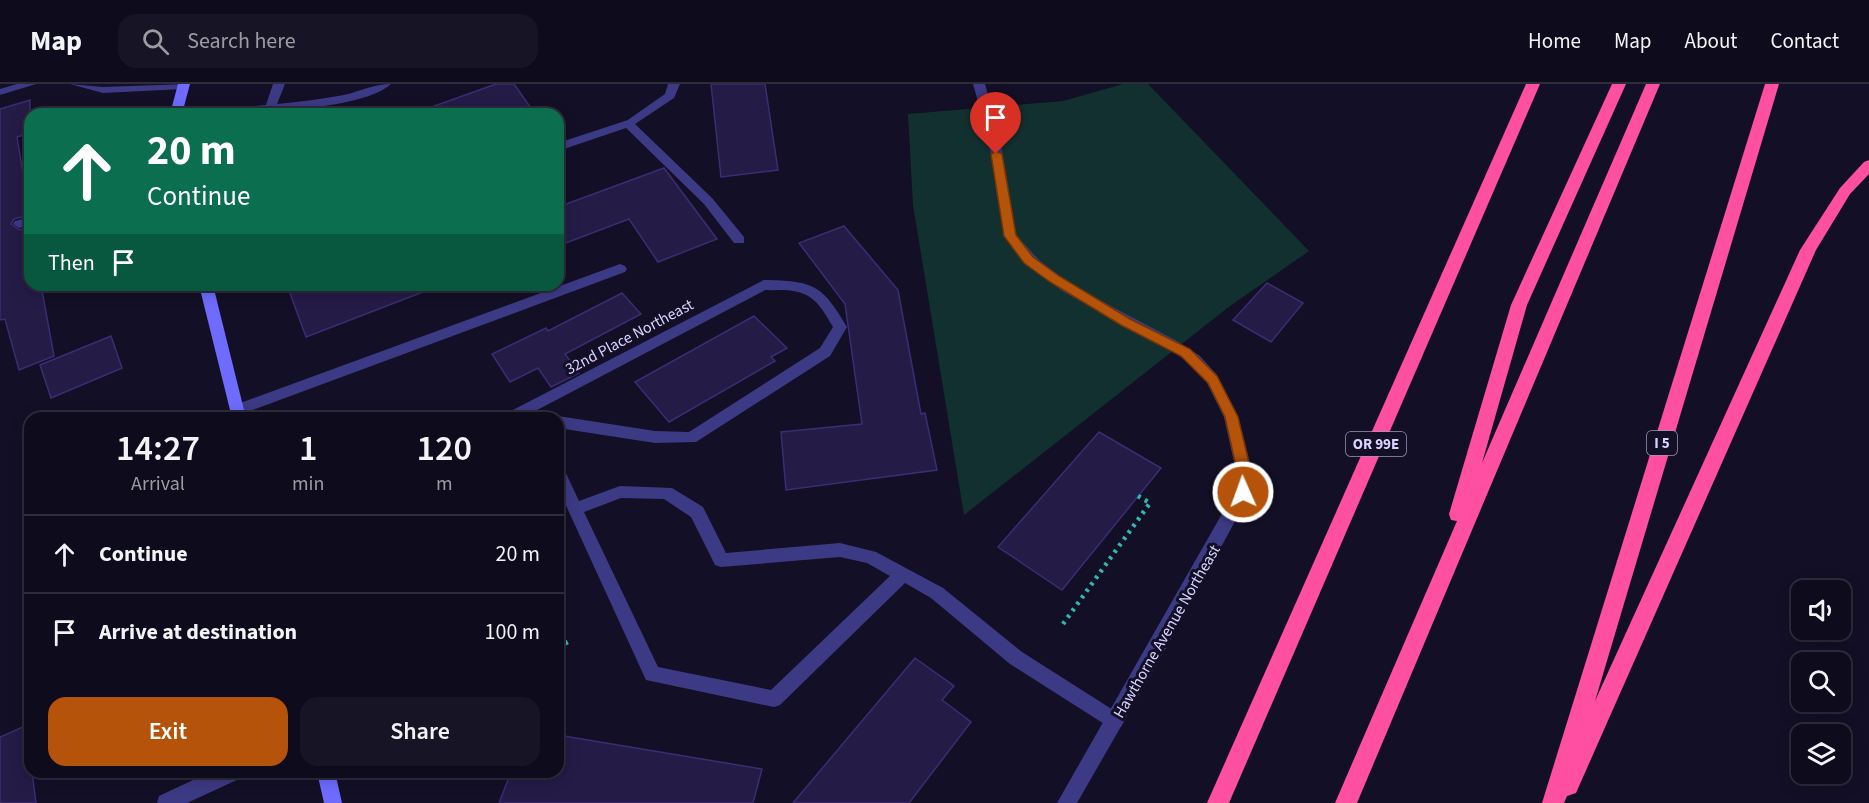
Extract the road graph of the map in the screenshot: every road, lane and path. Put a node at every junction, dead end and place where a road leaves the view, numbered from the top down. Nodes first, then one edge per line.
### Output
1 (30, 84) edge
2 (76, 84) edge
3 (279, 84) edge
4 (385, 84) edge
5 (674, 84) edge
6 (979, 84) edge
7 (1533, 84) edge
8 (1619, 84) edge
9 (1653, 84) edge
10 (1772, 84) edge
11 (184, 85) edge
12 (0, 92) edge
13 (271, 106) junction
14 (178, 108) edge
15 (252, 108) edge
16 (628, 124) junction
17 (564, 145) edge
18 (1869, 165) edge
19 (739, 240) dead end
20 (620, 269) dead end
21 (564, 290) edge
22 (207, 291) edge
23 (562, 291) edge
24 (238, 412) edge
25 (243, 412) edge
26 (522, 412) edge
27 (564, 423) edge
28 (564, 484) edge
29 (1138, 496) dead end
30 (575, 509) junction
31 (903, 574) junction
32 (1436, 590) junction
33 (1063, 624) dead end
34 (570, 641) dead end
35 (564, 644) edge
36 (1115, 721) junction
37 (219, 778) edge
38 (327, 778) edge
39 (166, 803) edge
40 (333, 803) edge
41 (1066, 803) edge
42 (1218, 803) edge
43 (1346, 803) edge
44 (1553, 803) edge
45 (1560, 803) edge

1 - 12 street
2 - 11 street
3 - 13 street
4 - 13 street
5 - 16 street
6 - 36 street, Hawthorne Avenue Northeast
7 - 42 highway, OR 99E
8 - 32 highway
9 - 32 highway
10 - 44 highway, I 5
11 - 14 main road
13 - 15 street
16 - 17 street
16 - 19 street
18 - 45 highway
20 - 21 street
22 - 24 main road
23 - 25 street
26 - 27 street, 32nd Place Northeast
28 - 30 street
29 - 33 path
30 - 31 street
30 - 31 street
31 - 36 street
32 - 43 highway
34 - 35 path
36 - 41 street, Hawthorne Avenue Northeast
37 - 39 street
38 - 40 main road

